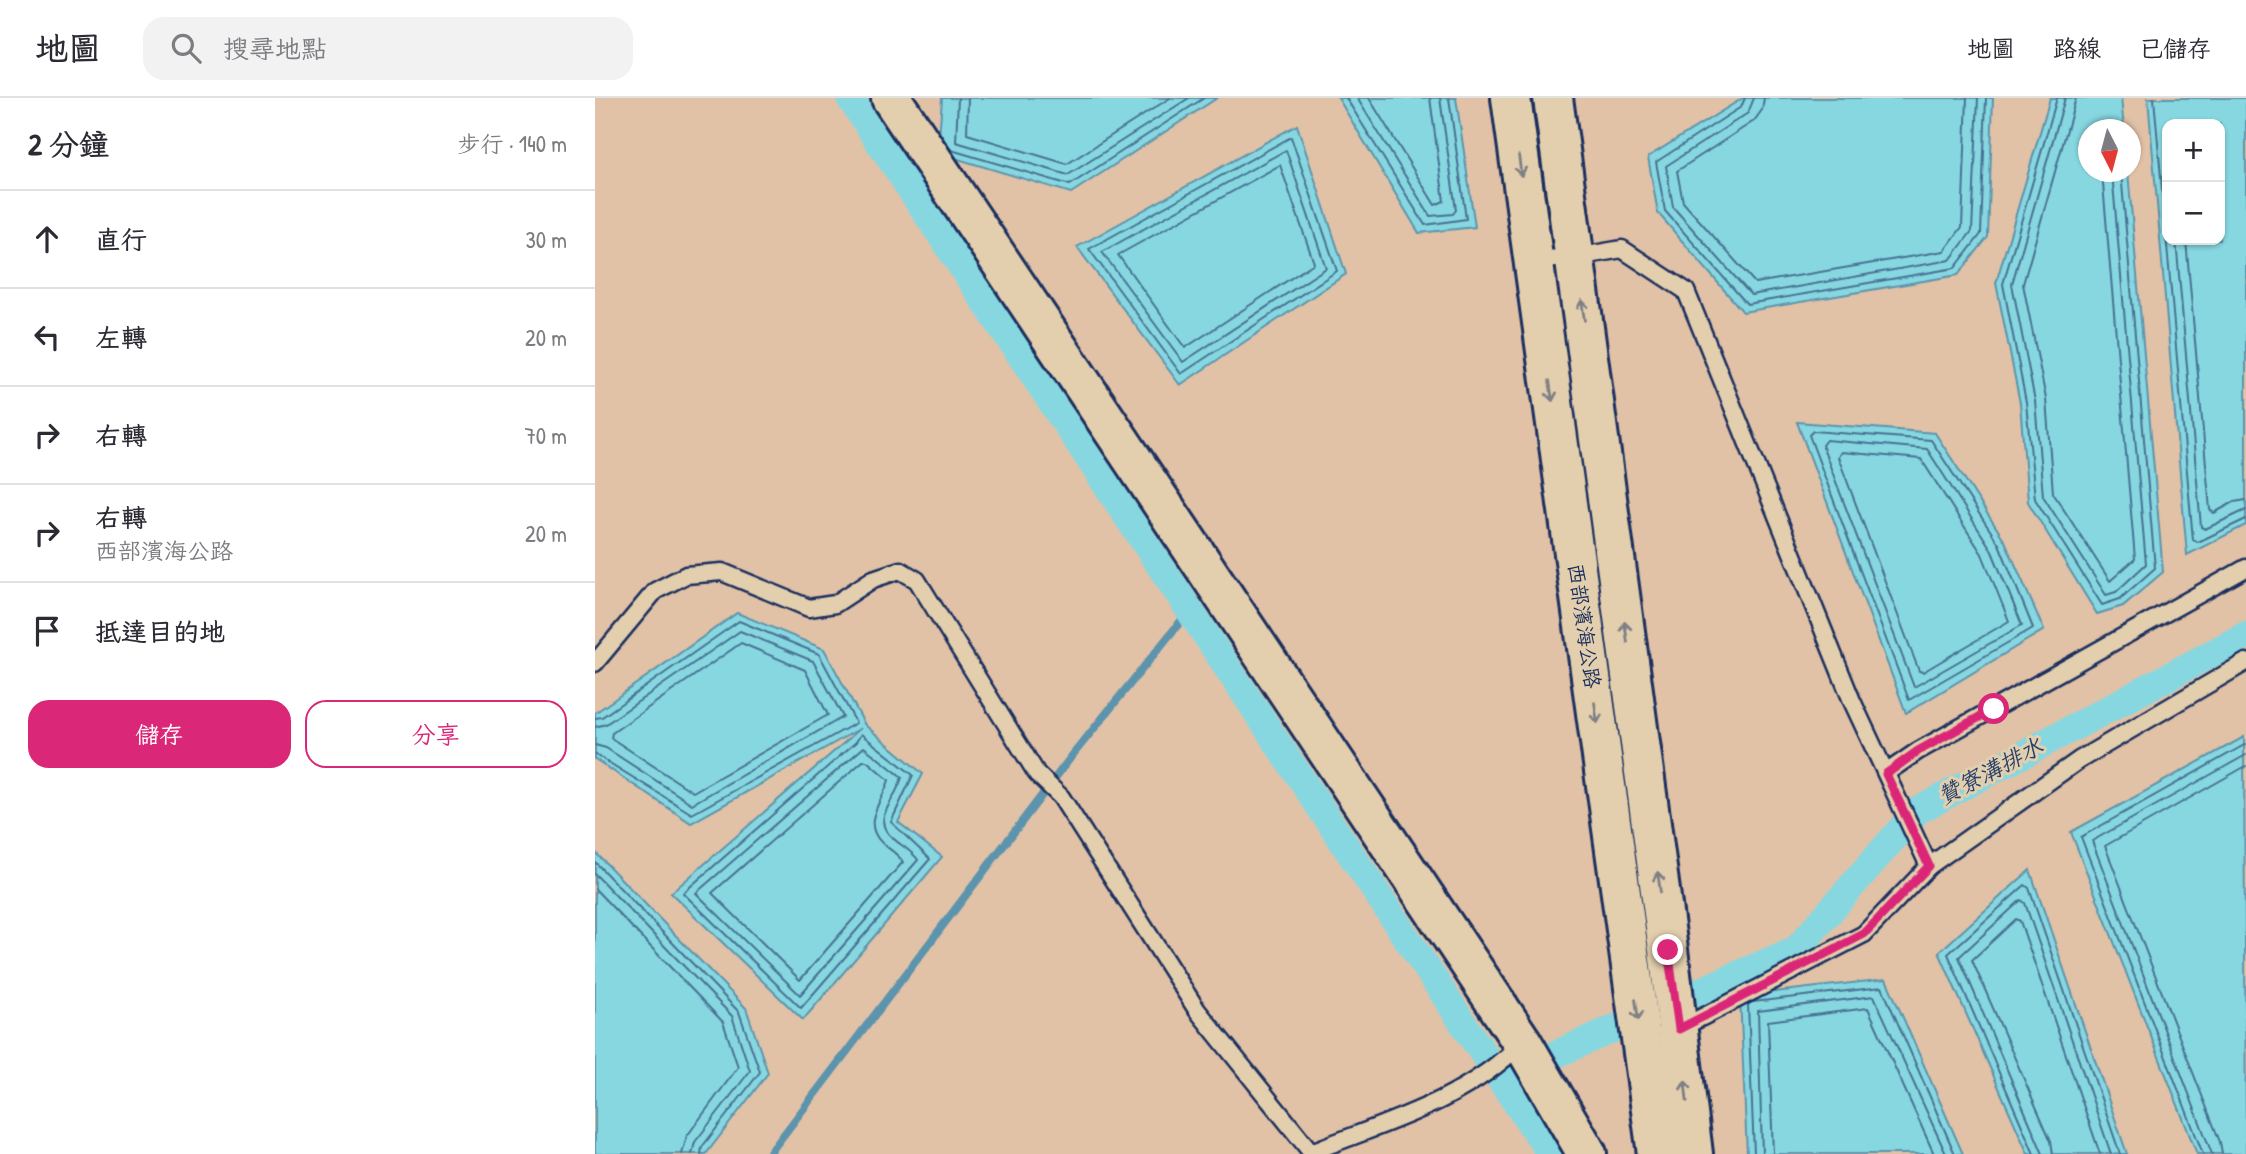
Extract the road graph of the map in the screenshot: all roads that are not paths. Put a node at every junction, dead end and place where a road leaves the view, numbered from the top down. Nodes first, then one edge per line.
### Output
1 (891, 98) edge
2 (1511, 98) edge
3 (1553, 98) edge
4 (1576, 257) junction
5 (1533, 260) junction
6 (2246, 568) edge
7 (2246, 662) edge
8 (595, 663) edge
9 (1886, 774) junction
10 (1929, 866) junction
11 (1679, 1029) junction
12 (1515, 1049) junction
13 (1587, 1154) edge
14 (1657, 1154) edge
15 (1693, 1154) edge

1 - 12 main road
2 -> 5 main road, 西部濱海公路
3 - 4 main road, 西部濱海公路
4 - 5 lane
4 - 9 lane
11 -> 4 main road, 西部濱海公路
5 -> 14 main road, 西部濱海公路
6 - 9 lane
7 - 10 lane
8 - 12 lane
9 - 10 lane
10 - 11 lane
15 -> 11 main road, 西部濱海公路
12 - 13 main road

